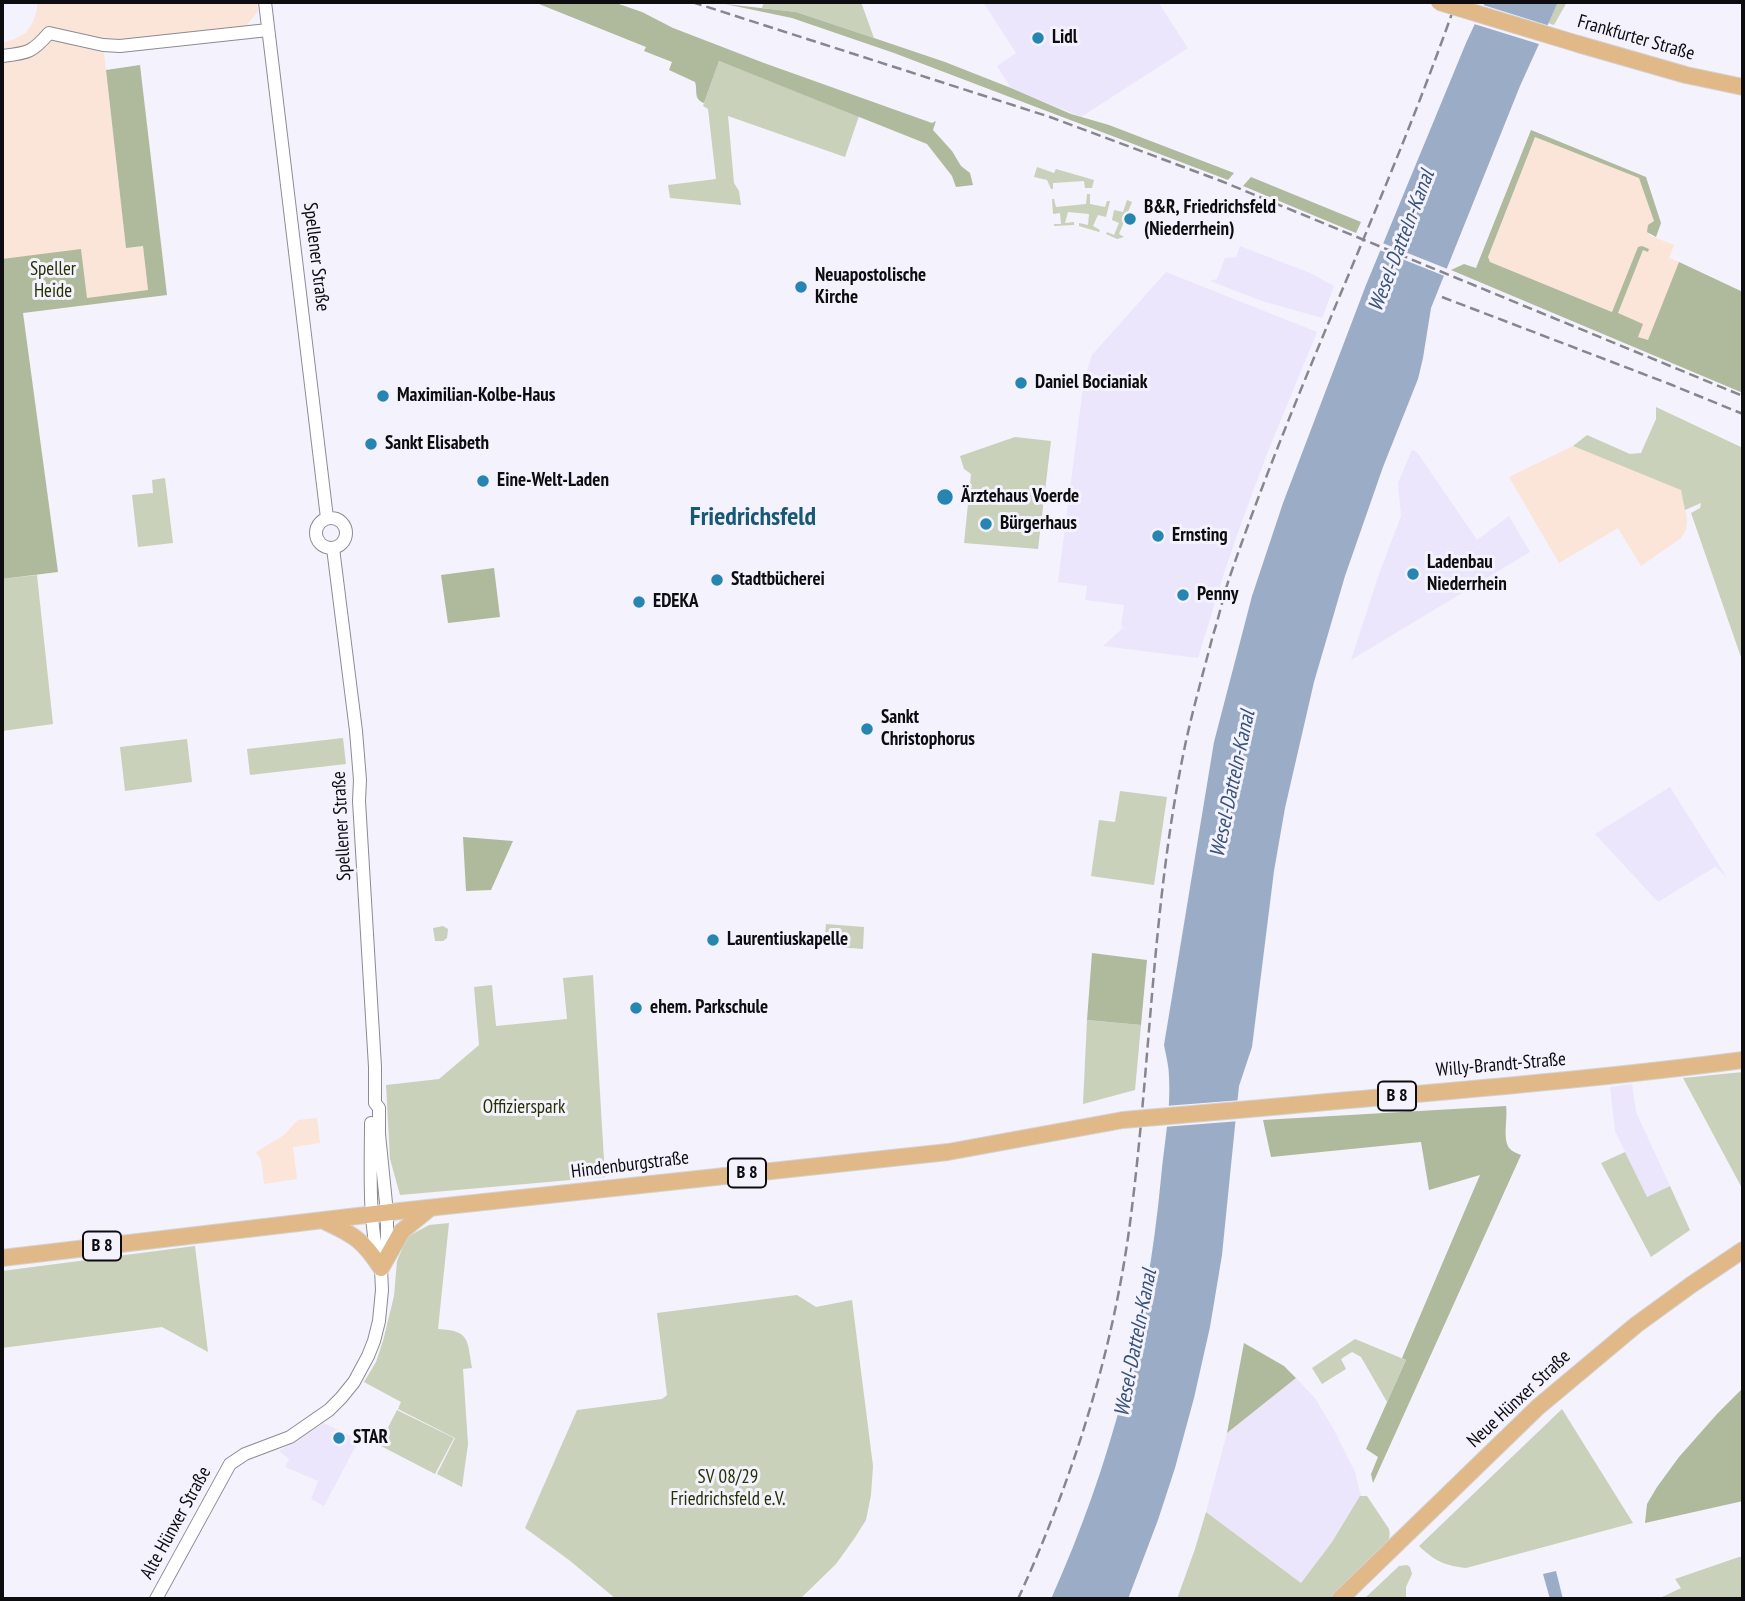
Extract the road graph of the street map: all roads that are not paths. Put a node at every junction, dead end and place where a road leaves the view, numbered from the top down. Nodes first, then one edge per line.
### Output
1 (265, 2) edge
2 (1439, 2) edge
3 (268, 30) junction
4 (2, 56) edge
5 (1743, 87) edge
6 (327, 518) junction
7 (333, 548) junction
8 (1743, 1060) edge
9 (1261, 1108) joint
10 (429, 1209) junction
11 (380, 1214) junction
12 (324, 1221) junction
13 (1743, 1250) edge
14 (2, 1258) edge
15 (381, 1268) junction
16 (230, 1464) joint
17 (156, 1599) edge
18 (1340, 1599) edge

1 - 3 street, Spellener Straße
2 - 5 main road, Frankfurter Straße, bridge
3 - 4 street
3 - 6 street, Spellener Straße
6 - 7 street, Spellener Straße
6 - 7 street, Spellener Straße
7 - 11 street, Spellener Straße
8 - 9 main road, Willy-Brandt-Straße / B 8
9 - 10 main road, Hindenburgstraße / B 8, bridge
10 - 11 main road, Hindenburgstraße / B 8
10 - 15 main road
11 - 12 main road, Hindenburgstraße / B 8
11 - 15 street, Spellener Straße
12 - 14 main road, Hindenburgstraße / B 8
12 - 15 main road
13 - 18 main road, Neue Hünxer Straße
15 - 16 street, Spellener Straße
16 - 17 street, Alte Hünxer Straße

